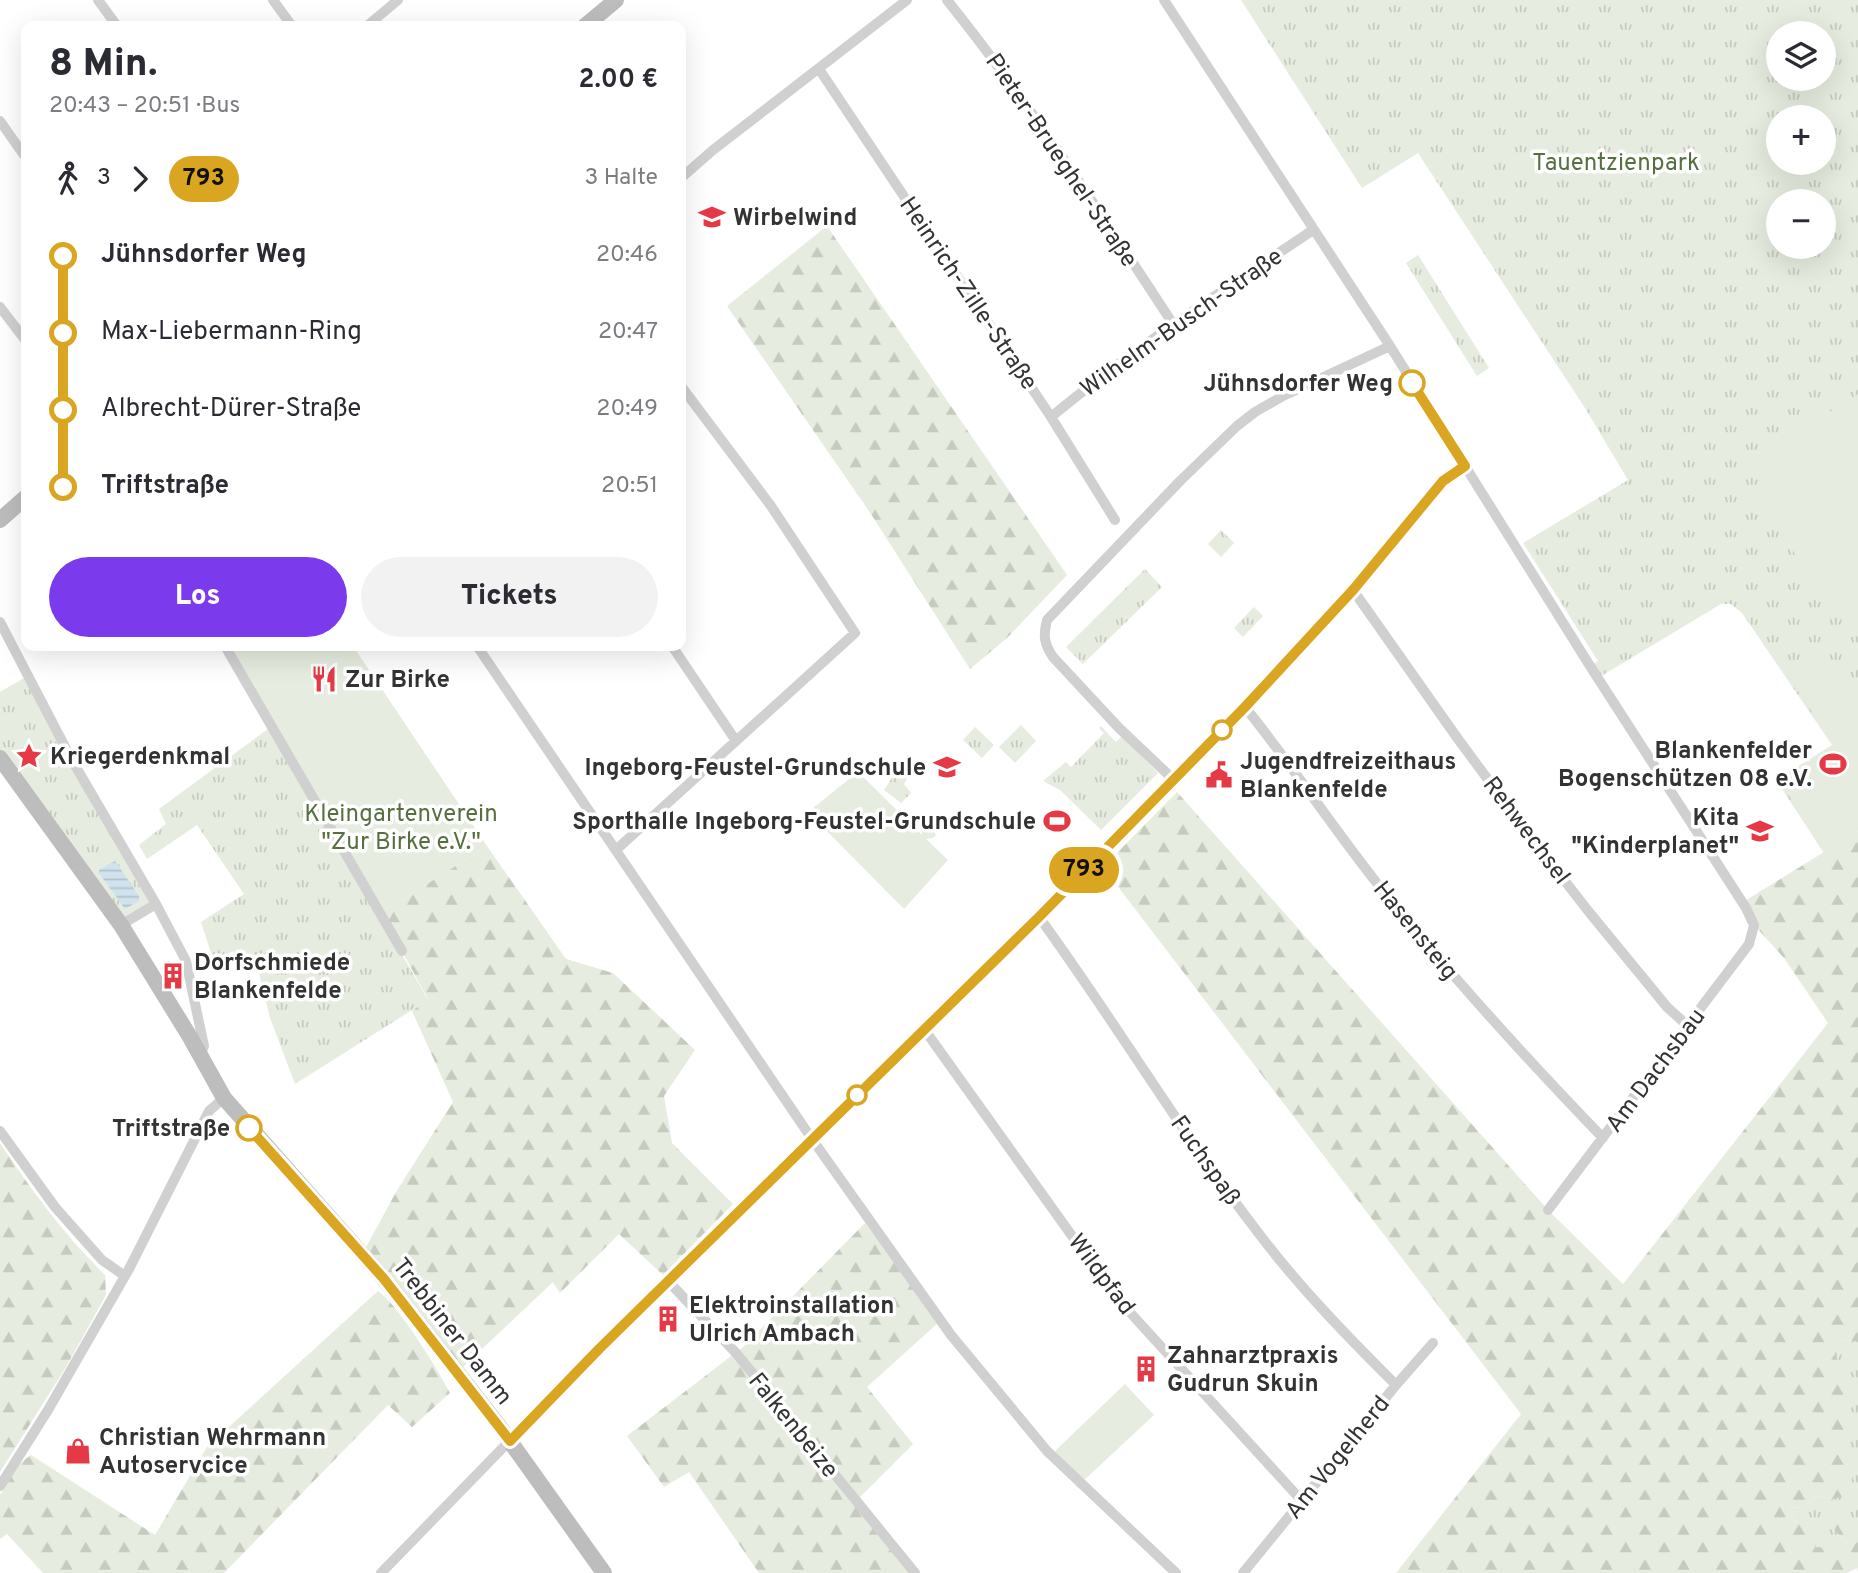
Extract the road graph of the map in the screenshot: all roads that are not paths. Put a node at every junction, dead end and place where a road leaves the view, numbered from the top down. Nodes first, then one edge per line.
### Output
1 (98, 0) edge
2 (272, 0) edge
3 (398, 0) edge
4 (614, 0) edge
5 (907, 0) edge
6 (947, 0) edge
7 (1164, 0) edge
8 (113, 21) edge
9 (288, 21) edge
10 (372, 21) edge
11 (591, 21) edge
12 (819, 69) junction
13 (0, 121) edge
14 (21, 151) edge
15 (686, 174) edge
16 (1313, 230) junction
17 (0, 307) edge
18 (1173, 324) junction
19 (21, 334) edge
20 (1390, 346) junction
21 (686, 393) edge
22 (1051, 417) junction
23 (1465, 466) junction
24 (21, 501) edge
25 (0, 520) edge
26 (1115, 520) dead end
27 (1353, 590) junction
28 (0, 622) edge
29 (228, 651) edge
30 (480, 651) edge
31 (675, 651) edge
32 (1245, 707) junction
33 (736, 741) junction
34 (0, 758) edge
35 (1172, 779) junction
36 (617, 849) junction
37 (156, 904) junction
38 (1039, 917) junction
39 (121, 925) junction
40 (402, 951) dead end
41 (1688, 1026) junction
42 (924, 1029) junction
43 (200, 1055) junction
44 (224, 1098) junction
45 (0, 1131) edge
46 (1603, 1138) junction
47 (812, 1139) junction
48 (1548, 1210) dead end
49 (125, 1276) junction
50 (668, 1281) junction
51 (1433, 1343) dead end
52 (1396, 1385) junction
53 (510, 1441) junction
54 (0, 1486) edge
55 (1302, 1502) junction
56 (381, 1573) edge
57 (604, 1573) edge
58 (915, 1573) edge
59 (1176, 1573) edge
60 (1243, 1573) edge

1 - 8 street
2 - 9 street
3 - 10 street
4 - 11 main road
5 - 12 street
6 - 18 street, Pieter-Brueghel-Straße
7 - 16 street
12 - 15 street
12 - 22 street, Heinrich-Zille-Straße
13 - 14 street
16 - 18 street, Wilhelm-Busch-Straße
16 - 20 street
17 - 19 street
18 - 22 street, Wilhelm-Busch-Straße
20 - 23 street
20 - 35 street
21 - 33 street
22 - 26 street, Heinrich-Zille-Straße
23 - 27 street
23 - 41 street, Am Dachsbau
24 - 25 main road
27 - 32 street
27 - 41 street, Rehwechsel
28 - 37 street
29 - 40 street
30 - 36 street
31 - 33 street
32 - 35 street
32 - 46 street, Hasensteig
33 - 36 street
34 - 39 main road, Trebbiner Damm
35 - 38 street
36 - 47 street
37 - 39 street
37 - 43 street
38 - 42 street
38 - 52 street, Fuchspaß
39 - 43 main road, Trebbiner Damm
41 - 46 street, Am Dachsbau
42 - 47 street
42 - 55 street, Wildpfad
43 - 44 main road, Trebbiner Damm
44 - 49 street
44 - 53 main road, Trebbiner Damm
45 - 49 street
46 - 48 street, Am Dachsbau
47 - 50 street
47 - 59 street
49 - 54 street
50 - 53 street
50 - 58 street, Falkenbeize
51 - 52 street, Am Vogelherd
52 - 55 street, Am Vogelherd
53 - 56 street
53 - 57 main road, Trebbiner Damm
55 - 60 street, Am Vogelherd

